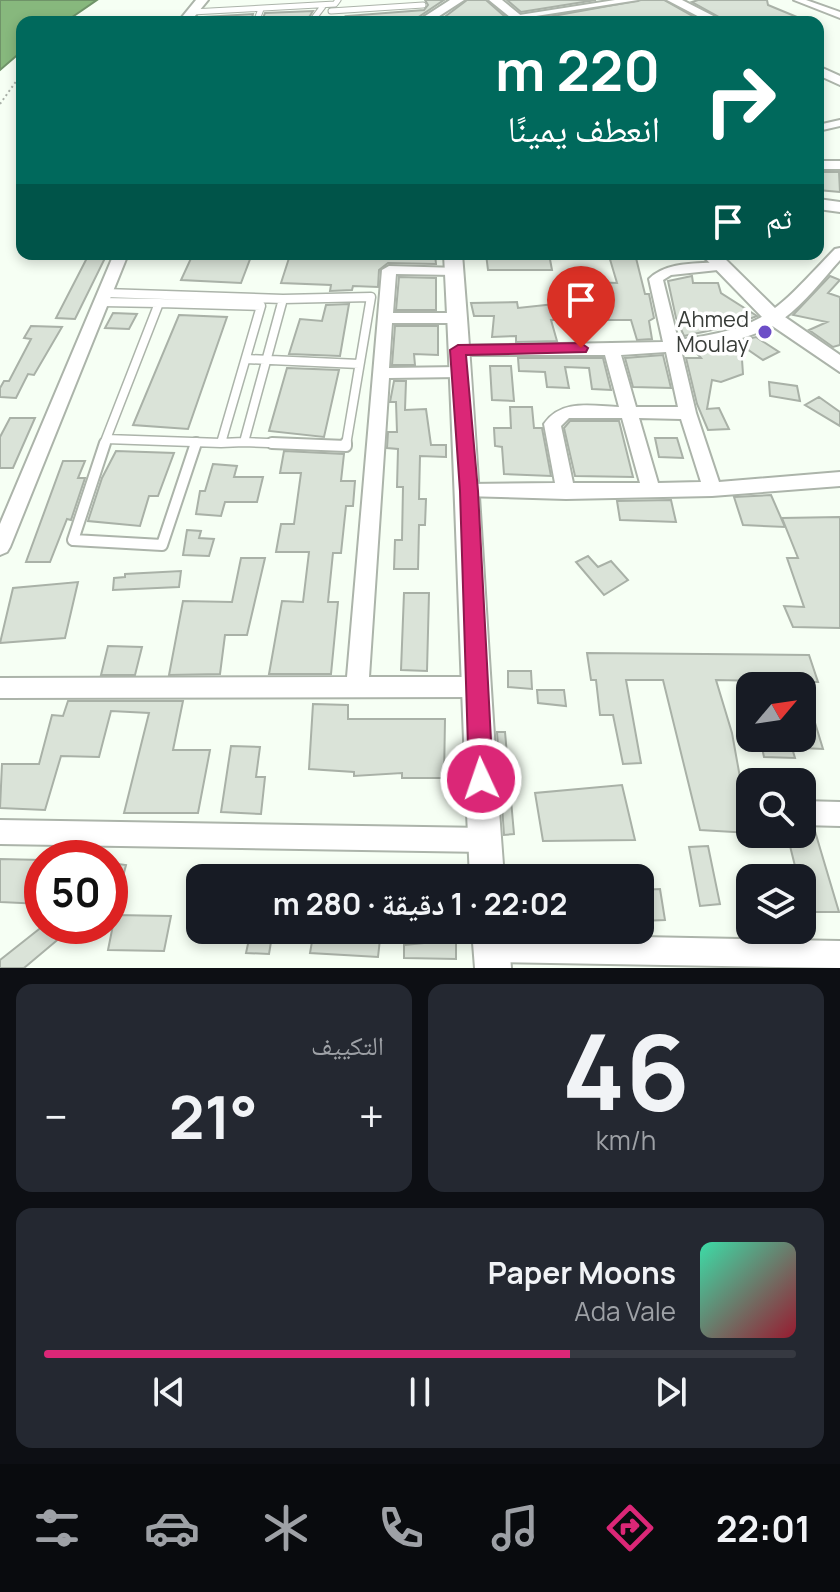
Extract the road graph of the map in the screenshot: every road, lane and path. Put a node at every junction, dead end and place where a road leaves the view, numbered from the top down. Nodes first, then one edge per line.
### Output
1 (202, 0) edge
2 (382, 0) edge
3 (458, 0) edge
4 (495, 0) edge
5 (634, 0) edge
6 (673, 0) edge
7 (798, 0) edge
8 (336, 2) edge
9 (421, 3) edge
10 (324, 5) junction
11 (261, 9) junction
12 (380, 10) junction
13 (331, 11) junction
14 (840, 15) edge
15 (189, 16) edge
16 (197, 16) edge
17 (258, 16) edge
18 (316, 16) edge
19 (336, 16) edge
20 (440, 16) edge
21 (516, 16) edge
22 (538, 16) edge
23 (707, 16) edge
24 (16, 81) edge
25 (0, 104) edge
26 (840, 252) edge
27 (119, 260) edge
28 (716, 260) edge
29 (453, 262) edge
30 (104, 297) junction
31 (159, 303) junction
32 (282, 303) junction
33 (261, 306) junction
34 (386, 318) junction
35 (456, 318) junction
36 (775, 319) junction
37 (611, 348) junction
38 (672, 348) junction
39 (246, 359) junction
40 (267, 359) junction
41 (458, 361) junction
42 (359, 364) junction
43 (840, 365) edge
44 (381, 373) junction
45 (688, 413) junction
46 (628, 414) junction
47 (106, 439) junction
48 (196, 442) junction
49 (244, 442) junction
50 (221, 443) junction
51 (840, 479) edge
52 (712, 489) junction
53 (651, 490) junction
54 (469, 491) junction
55 (566, 492) junction
56 (0, 547) edge
57 (357, 687) junction
58 (475, 687) junction
59 (0, 688) edge
60 (816, 813) edge
61 (840, 814) edge
62 (0, 832) edge
63 (485, 840) junction
64 (486, 864) edge
65 (491, 949) edge
66 (840, 955) edge

1 - 15 main road
2 - 12 lane
3 - 20 main road
4 - 21 main road
5 - 22 street
6 - 23 main road
7 - 14 street
8 - 10 lane
8 - 13 lane
9 - 12 lane
10 - 11 lane
10 - 18 lane
11 - 16 lane
11 - 17 lane
12 - 13 lane
13 - 19 lane
24 - 25 path
26 - 36 street
27 - 30 street
28 - 36 main road
28 - 38 street
29 - 34 street
29 - 35 main road
30 - 31 lane
30 - 32 lane
30 - 56 street
31 - 33 lane
31 - 47 lane
32 - 33 lane
32 - 40 lane
32 - 42 lane
33 - 39 lane
34 - 35 street
34 - 44 street
35 - 41 main road
36 - 38 street
36 - 43 main road
37 - 38 street
37 - 41 street
37 - 46 street
38 - 45 street
39 - 40 lane
39 - 50 lane
40 - 42 lane
40 - 49 lane
41 - 44 street
41 - 54 main road
42 - 49 lane
44 - 57 street
45 - 46 street
45 - 52 street
46 - 53 street
46 - 55 street
47 - 48 lane
47 - 48 lane
48 - 50 lane
49 - 50 lane
51 - 52 street
52 - 53 street
53 - 55 street
54 - 55 street
54 - 58 main road
57 - 58 street
57 - 59 street
58 - 63 main road
60 - 61 street
62 - 63 street
63 - 64 main road
65 - 66 street

